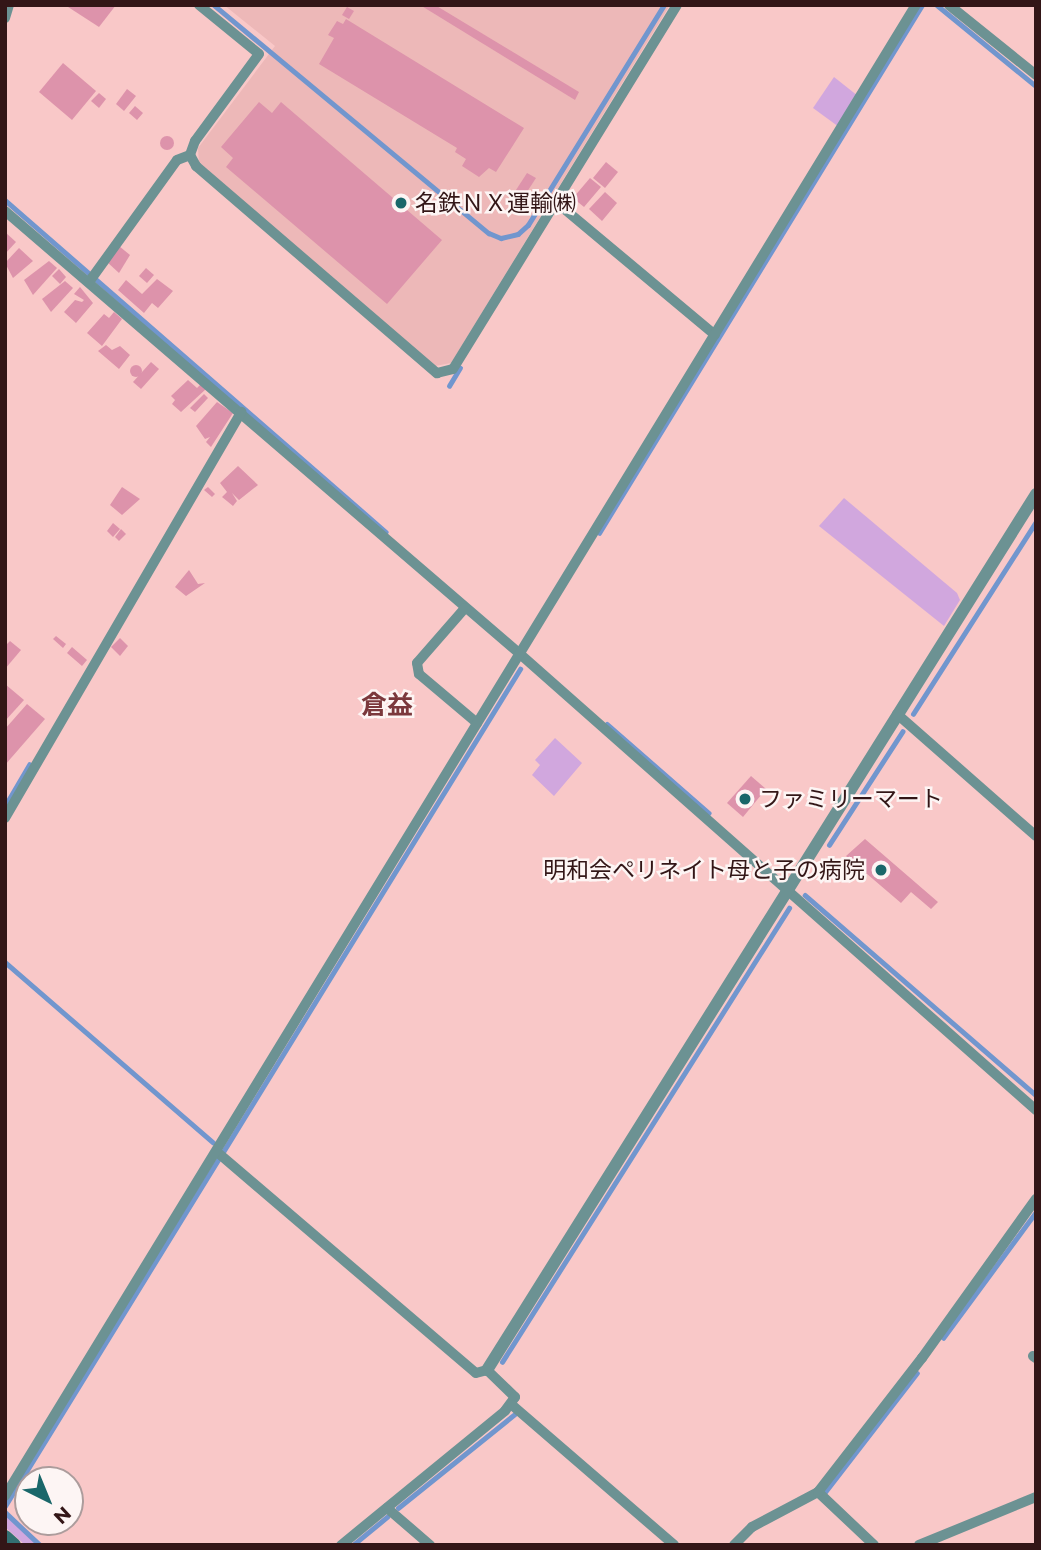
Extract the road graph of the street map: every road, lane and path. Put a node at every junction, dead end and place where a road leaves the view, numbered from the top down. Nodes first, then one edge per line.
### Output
1 (9, 5) edge
2 (199, 5) edge
3 (677, 5) edge
4 (916, 5) edge
5 (948, 5) edge
6 (5, 18) edge
7 (1036, 75) edge
8 (190, 155) junction
9 (556, 202) junction
10 (5, 211) edge
11 (91, 278) junction
12 (715, 335) junction
13 (241, 412) junction
14 (1036, 494) edge
15 (465, 608) junction
16 (521, 651) junction
17 (897, 713) junction
18 (477, 723) junction
19 (5, 818) edge
20 (1036, 836) edge
21 (788, 890) junction
22 (1036, 1110) edge
23 (217, 1152) junction
24 (1036, 1199) edge
25 (487, 1370) junction
26 (512, 1405) junction
27 (818, 1492) junction
28 (5, 1496) edge
29 (1036, 1497) edge
30 (387, 1508) junction
31 (5, 1537) edge
32 (939, 1542) edge
33 (14, 1545) edge
34 (341, 1545) edge
35 (430, 1545) edge
36 (674, 1545) edge
37 (734, 1545) edge
38 (874, 1545) edge
39 (919, 1545) edge

1 - 6 street
2 - 8 street
3 - 9 street
4 - 12 street
5 - 7 street
8 - 9 street
8 - 11 street
9 - 12 street
10 - 11 street
11 - 13 street
12 - 16 street
13 - 15 street
13 - 19 street
14 - 17 street
15 - 16 street
15 - 18 street
16 - 18 street
16 - 21 street
17 - 20 street
17 - 21 street
18 - 23 street
21 - 22 street
21 - 25 street
23 - 25 street
23 - 28 street
24 - 27 street
25 - 26 street
26 - 30 street
26 - 36 street
27 - 37 street
27 - 38 street
29 - 32 street
30 - 34 street
30 - 35 street
31 - 33 main road
32 - 39 street

